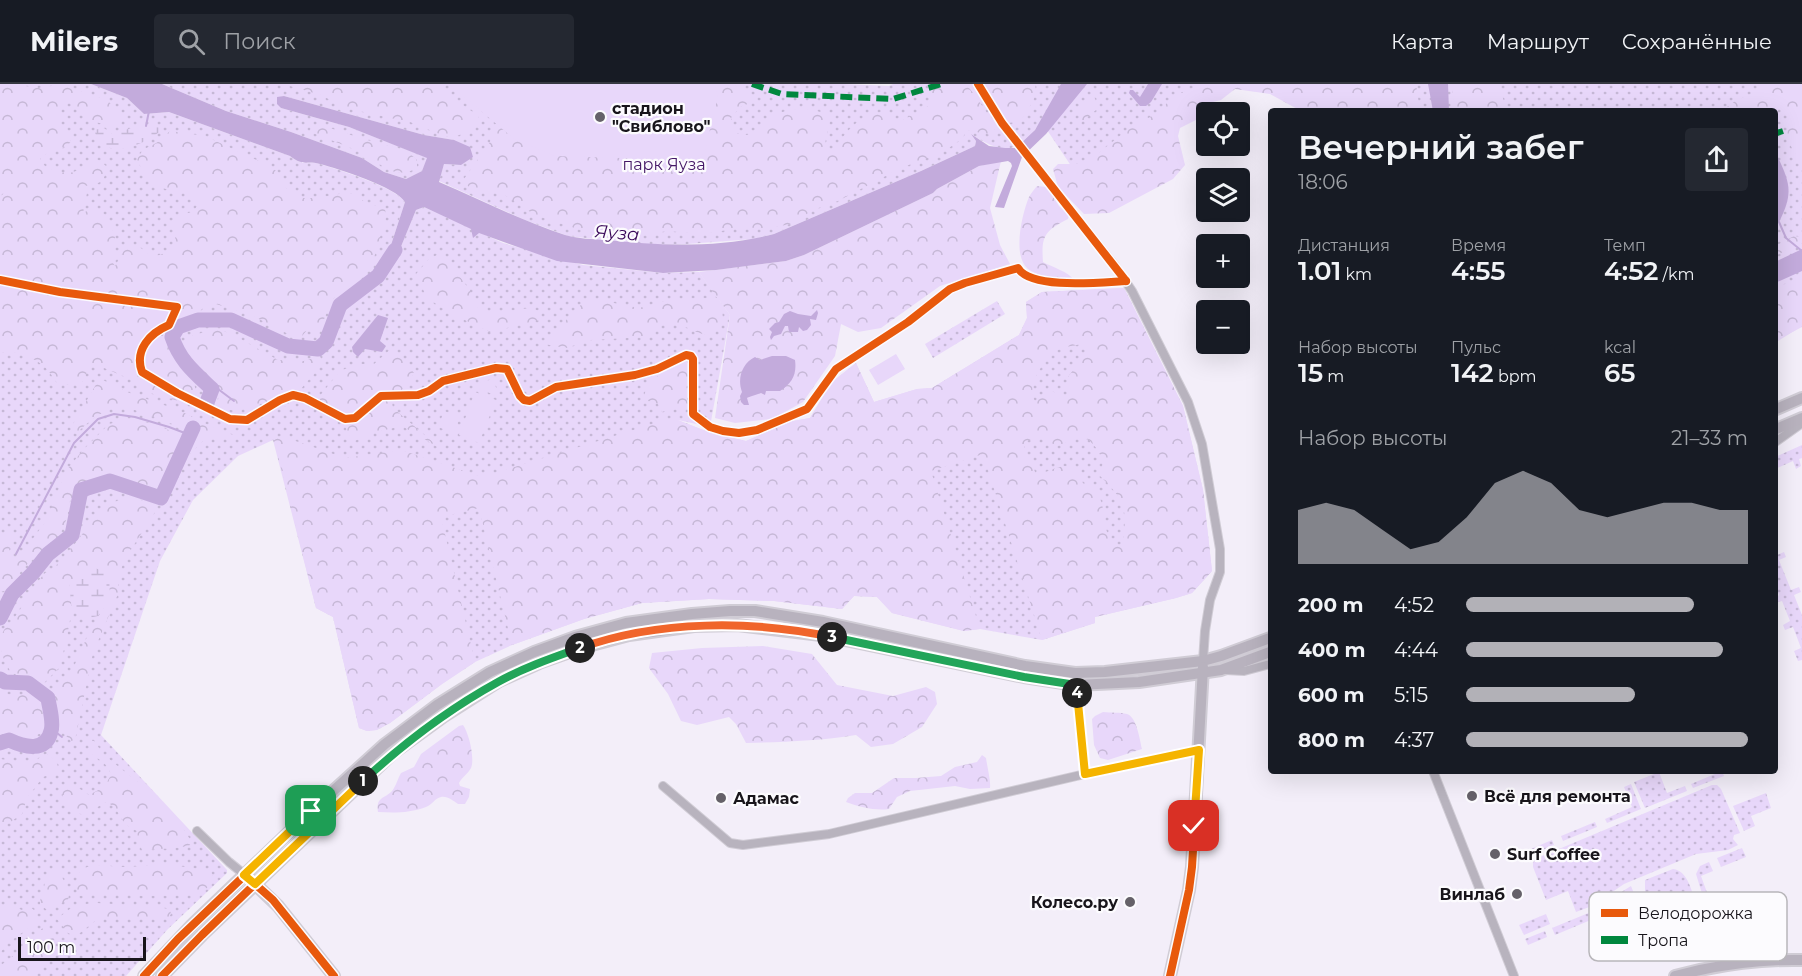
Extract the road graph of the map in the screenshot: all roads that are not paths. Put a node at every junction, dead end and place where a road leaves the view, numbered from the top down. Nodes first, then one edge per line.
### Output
1 (1078, 220) dead end
2 (1802, 398) edge
3 (1778, 408) edge
4 (1802, 418) edge
5 (1802, 423) edge
6 (1778, 428) edge
7 (1778, 440) edge
8 (1268, 639) edge
9 (1268, 653) edge
10 (1203, 661) junction
11 (1268, 665) edge
12 (1221, 670) junction
13 (1203, 673) junction
14 (1076, 685) junction
15 (1199, 750) junction
16 (1085, 774) junction
17 (1435, 774) edge
18 (663, 786) dead end
19 (197, 831) dead end
20 (244, 875) junction
21 (255, 884) junction
22 (1762, 961) edge
23 (144, 976) edge
24 (162, 976) edge
25 (334, 976) edge
26 (1170, 976) edge
27 (1514, 976) edge
28 (1675, 976) edge

1 - 10 street
2 - 3 main road
4 - 6 main road
5 - 7 street
8 - 10 main road
9 - 12 main road
10 - 13 main road
10 - 20 main road
11 - 12 street
12 - 13 main road
13 - 14 main road
13 - 15 main road
14 - 16 street
14 - 21 main road
15 - 16 street
15 - 26 main road
16 - 18 street
17 - 27 street
19 - 20 street
20 - 21 main road
20 - 23 main road
21 - 24 main road
21 - 25 main road
22 - 28 main road

